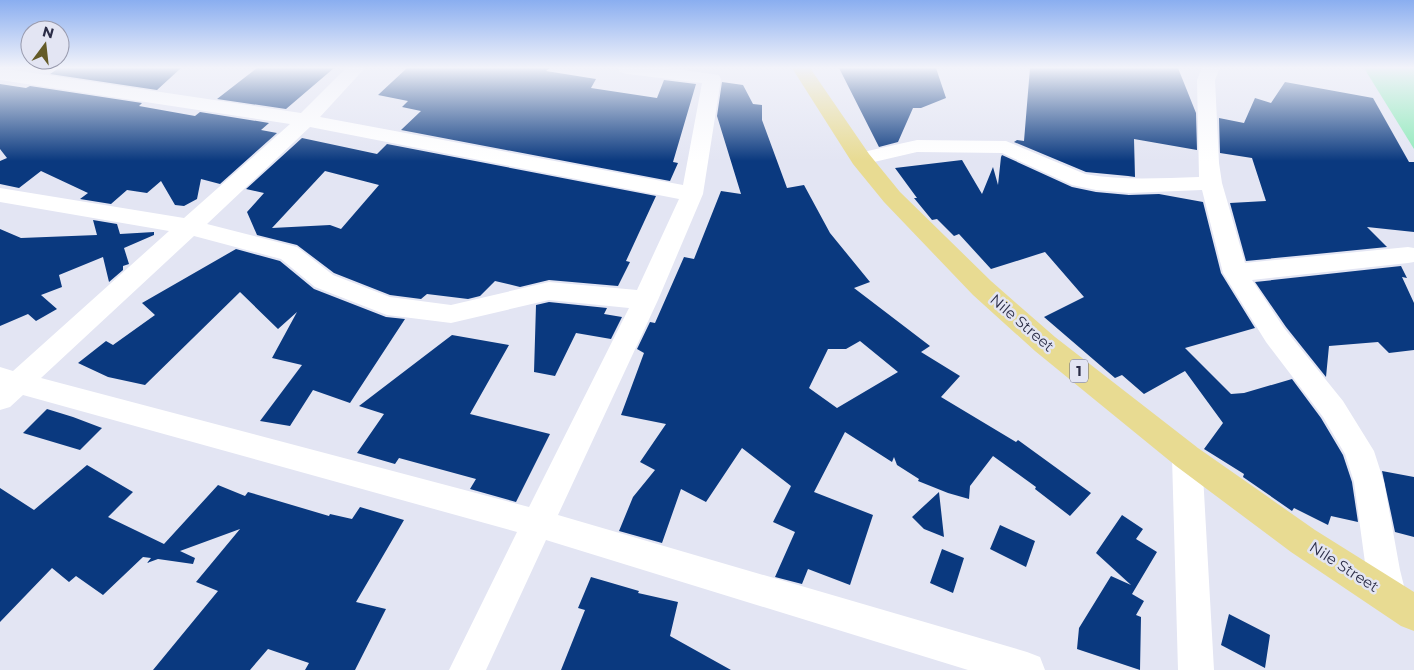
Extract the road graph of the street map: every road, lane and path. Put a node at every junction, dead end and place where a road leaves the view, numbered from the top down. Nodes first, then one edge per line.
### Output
1 (168, 99) edge
2 (326, 99) edge
3 (708, 99) edge
4 (822, 99) edge
5 (1206, 99) edge
6 (306, 120) junction
7 (861, 158) junction
8 (1211, 183) junction
9 (692, 194) junction
10 (0, 196) edge
11 (190, 227) junction
12 (1408, 255) dead end
13 (1235, 273) junction
14 (646, 300) junction
15 (6, 387) edge
16 (1187, 457) junction
17 (537, 523) junction
18 (1390, 598) junction
19 (1414, 613) edge
20 (467, 670) edge
21 (1027, 670) edge
22 (1196, 670) edge

1 - 6 street
2 - 6 street
3 - 9 street
4 - 7 main road, Nile Street / 1
5 - 8 street
6 - 9 street
6 - 11 street
7 - 8 street
7 - 16 main road, Nile Street / 1
8 - 13 street
9 - 14 street
10 - 11 street
11 - 14 street
11 - 15 street
12 - 13 street
13 - 18 street
14 - 17 street
15 - 17 street
16 - 18 main road, Nile Street / 1
16 - 22 street
17 - 20 street
17 - 21 street
18 - 19 main road, Nile Street / 1

